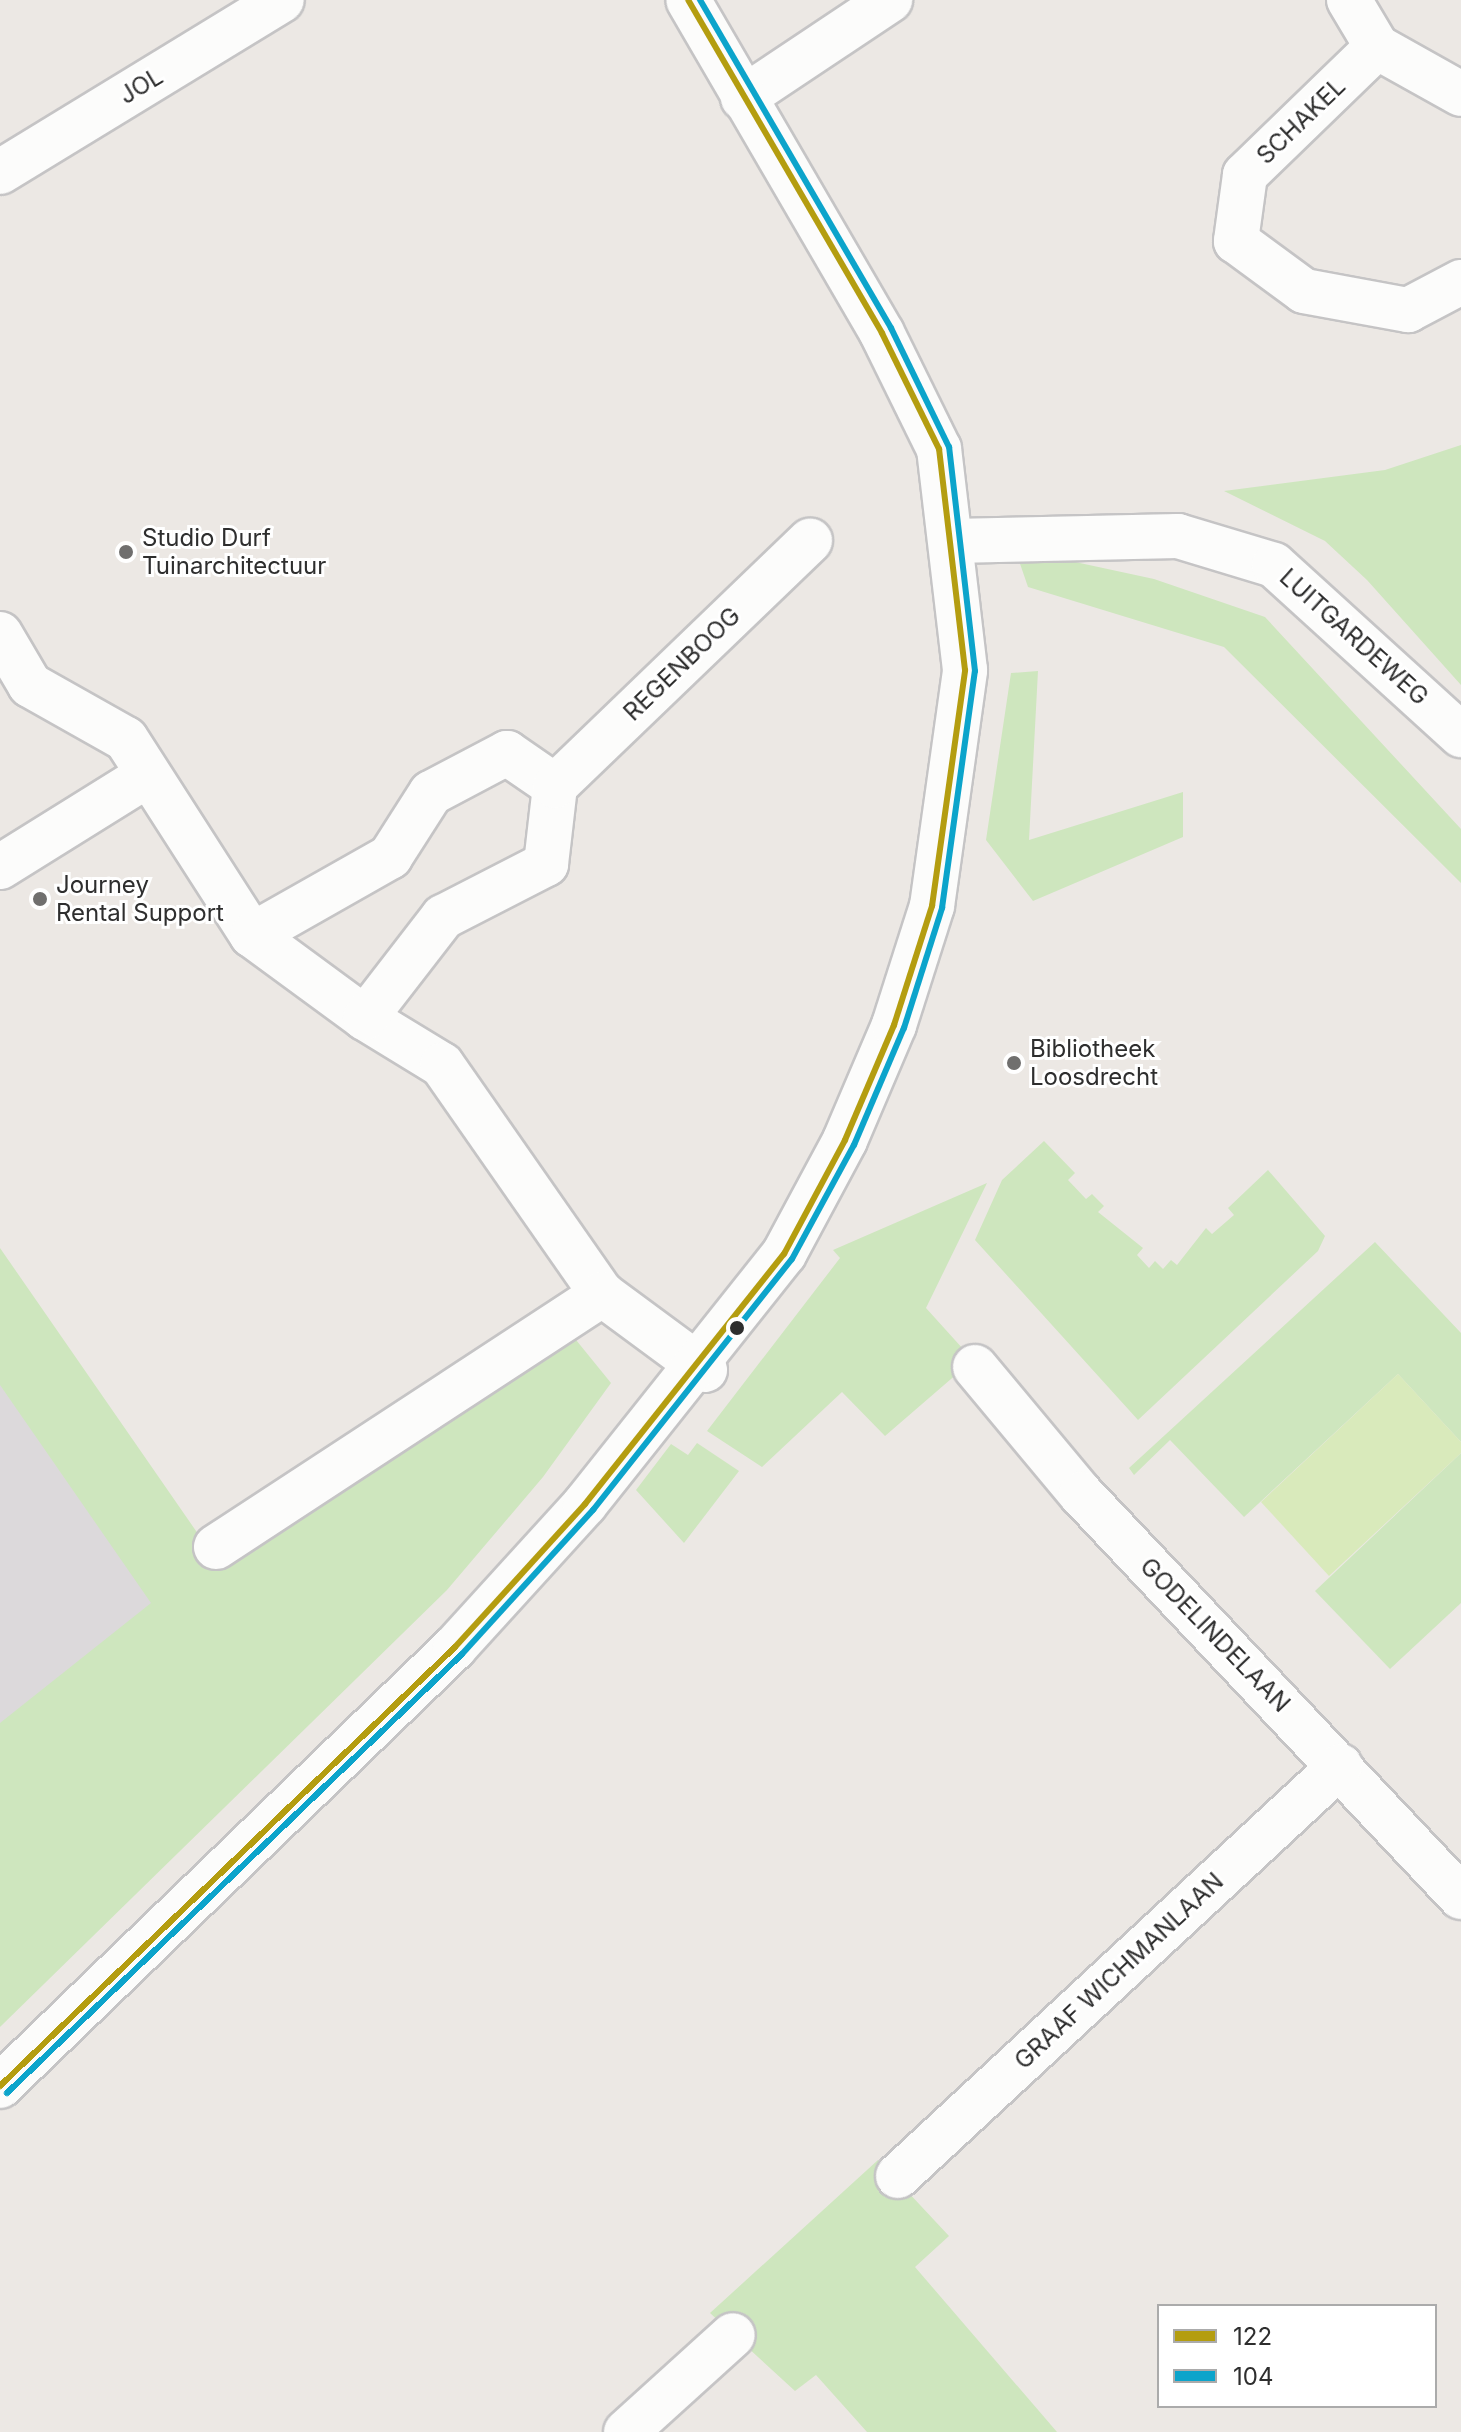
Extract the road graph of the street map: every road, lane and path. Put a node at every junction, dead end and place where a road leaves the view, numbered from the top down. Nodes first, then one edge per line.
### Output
1 (282, 0) edge
2 (688, 0) edge
3 (890, 0) edge
4 (1349, 0) edge
5 (1377, 47) junction
6 (1461, 94) edge
7 (743, 98) junction
8 (0, 172) edge
9 (1461, 282) edge
10 (810, 541) dead end
11 (953, 541) junction
12 (0, 634) edge
13 (1461, 735) edge
14 (148, 775) junction
15 (555, 786) junction
16 (0, 867) edge
17 (252, 935) junction
18 (365, 1018) junction
19 (602, 1294) junction
20 (701, 1367) junction
21 (975, 1367) dead end
22 (216, 1547) dead end
23 (1340, 1766) junction
24 (1461, 1897) edge
25 (0, 2086) edge
26 (898, 2176) dead end
27 (733, 2335) dead end
28 (626, 2432) edge

1 - 8 street, JOL
2 - 7 street
3 - 7 street
4 - 5 street
5 - 6 street
5 - 9 street, SCHAKEL
7 - 11 street
10 - 15 street, REGENBOOG
11 - 13 street, LUITGARDEWEG
11 - 20 street
12 - 14 street
14 - 16 street
14 - 17 street
15 - 17 street
15 - 18 street
17 - 18 street
18 - 19 street
19 - 20 street
19 - 22 street
20 - 25 street
21 - 23 street, GODELINDELAAN
23 - 24 street, GODELINDELAAN
23 - 26 street, GRAAF WICHMANLAAN
27 - 28 street

